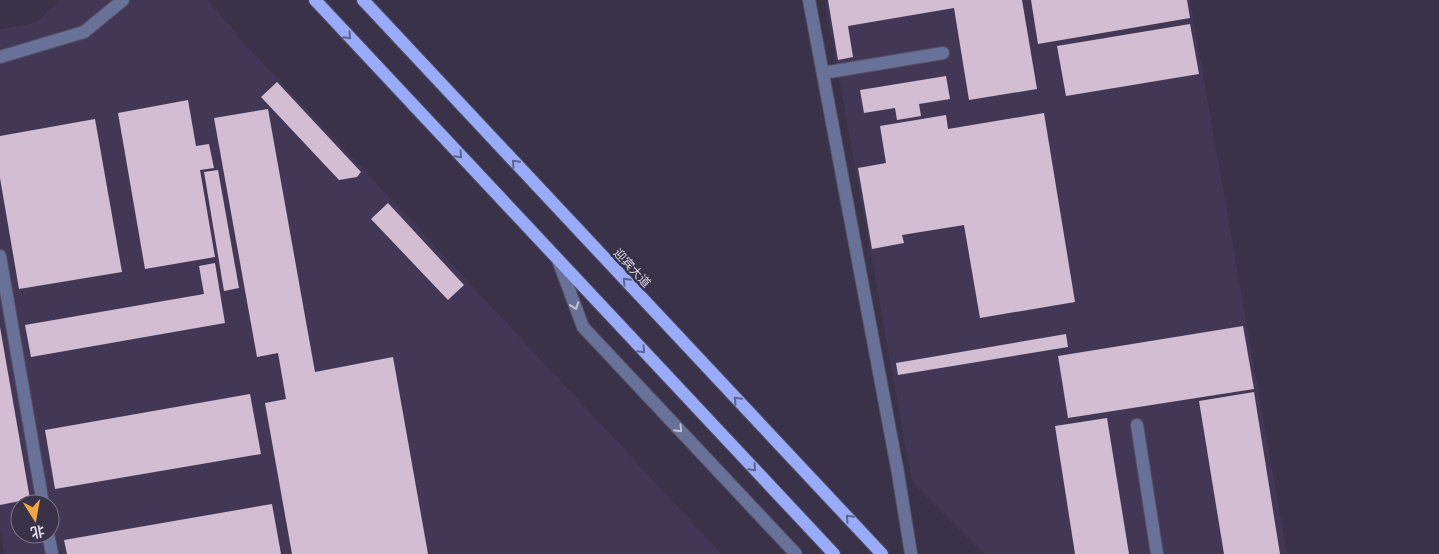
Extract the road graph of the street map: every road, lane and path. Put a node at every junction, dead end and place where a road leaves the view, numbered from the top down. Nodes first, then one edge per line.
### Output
1 (123, 0) edge
2 (315, 0) edge
3 (363, 0) edge
4 (809, 0) edge
5 (943, 53) dead end
6 (0, 57) edge
7 (823, 73) junction
8 (0, 256) edge
9 (558, 260) junction
10 (1137, 424) dead end
11 (41, 494) edge
12 (796, 554) edge
13 (834, 554) edge
14 (882, 554) edge
15 (911, 554) edge
16 (1157, 554) edge

1 - 6 street
2 -> 9 main road
14 -> 3 main road, 迎宾大道
4 - 7 street
5 - 7 street
7 - 15 street
8 - 11 street
9 -> 12 street
9 -> 13 main road
10 - 16 street

